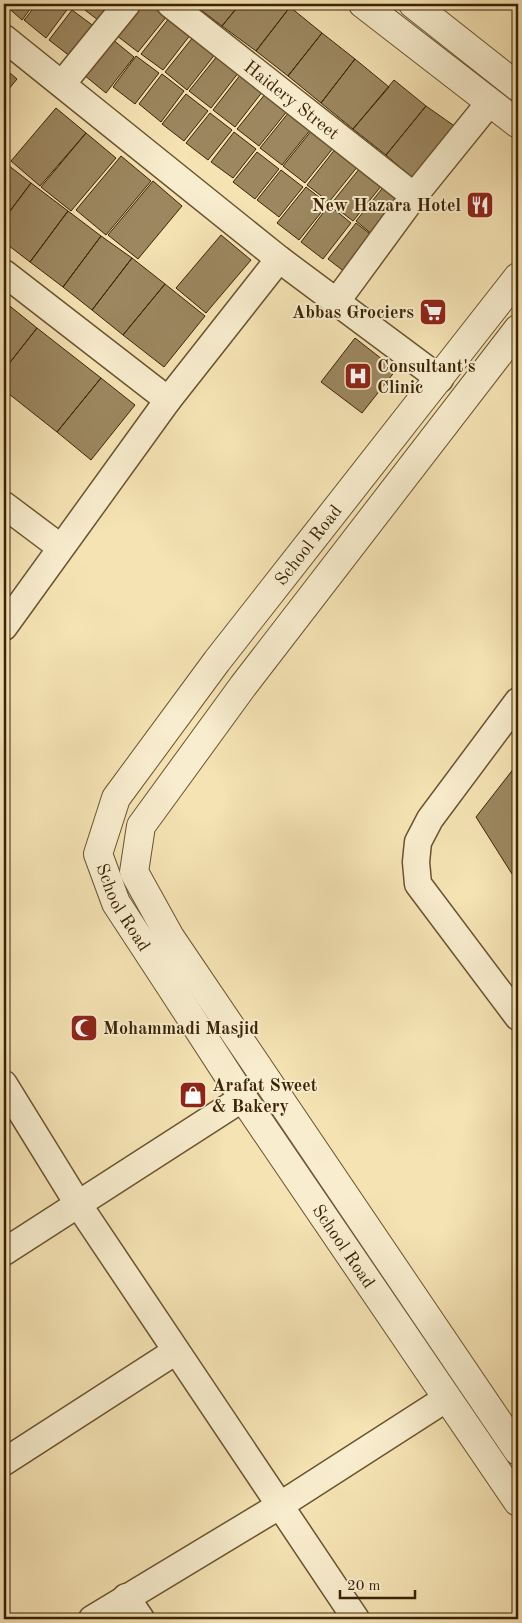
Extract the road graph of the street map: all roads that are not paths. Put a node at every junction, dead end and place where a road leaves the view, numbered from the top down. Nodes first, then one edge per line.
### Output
1 (127, 4) edge
2 (170, 4) edge
3 (363, 4) edge
4 (419, 6) edge
5 (4, 38) edge
6 (62, 84) junction
7 (518, 87) edge
8 (508, 121) edge
9 (414, 196) junction
10 (279, 260) junction
11 (4, 273) edge
12 (518, 277) edge
13 (336, 301) junction
14 (486, 318) junction
15 (515, 334) edge
16 (440, 379) junction
17 (168, 400) junction
18 (4, 505) edge
19 (60, 547) junction
20 (4, 627) edge
21 (518, 701) edge
22 (191, 969) junction
23 (169, 984) junction
24 (515, 1006) edge
25 (4, 1084) edge
26 (243, 1098) junction
27 (78, 1204) junction
28 (4, 1252) edge
29 (176, 1351) junction
30 (447, 1398) junction
31 (518, 1451) edge
32 (4, 1462) edge
33 (518, 1502) edge
34 (279, 1506) junction
35 (126, 1597) junction
36 (92, 1619) edge
37 (141, 1619) edge
38 (356, 1619) edge

1 - 6 street
2 - 9 street, Haidery Street
3 - 8 street
4 - 7 street
5 - 6 street
6 - 10 street
8 - 9 street
9 - 13 street
10 - 13 street
10 - 17 street
11 - 17 street
12 - 14 street, School Road
13 - 16 street
14 - 15 street
14 - 16 street, School Road
15 - 22 street, School Road
16 - 23 street, School Road
17 - 19 street
18 - 19 street
19 - 20 street
21 - 24 street
22 - 23 street
22 - 31 street, School Road
23 - 26 street, School Road
25 - 27 street
26 - 27 street
26 - 30 street, School Road
27 - 28 street
27 - 29 street
29 - 32 street
29 - 34 street
30 - 33 street, School Road
30 - 34 street
34 - 35 street
34 - 38 street
35 - 36 street
35 - 37 street

